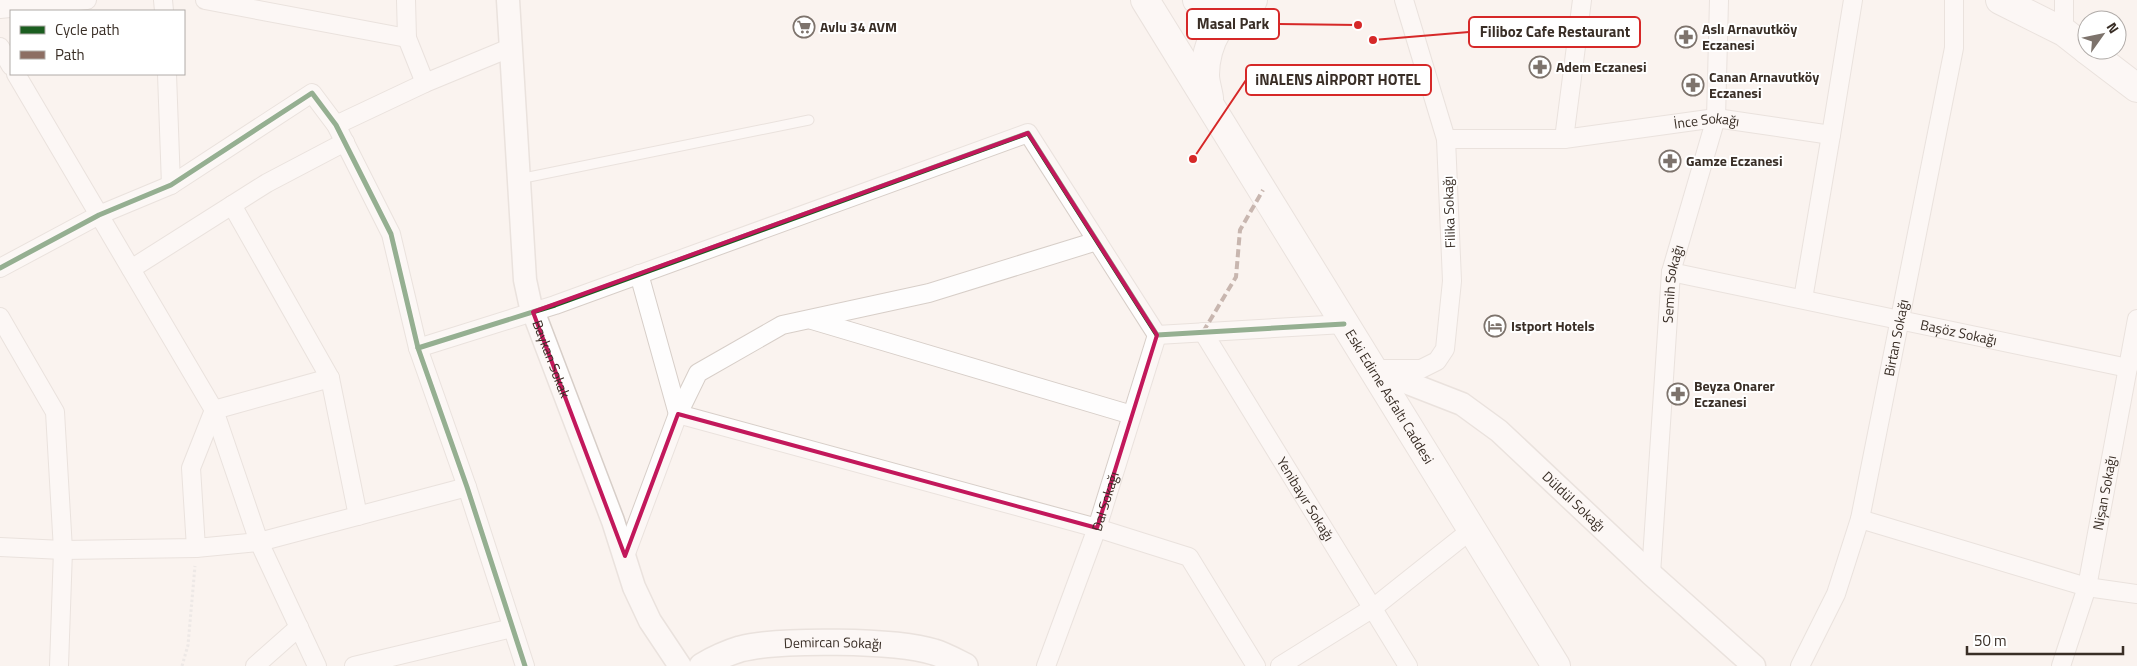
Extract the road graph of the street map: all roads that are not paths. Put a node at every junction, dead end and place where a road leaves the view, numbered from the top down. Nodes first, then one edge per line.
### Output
1 (87, 0) edge
2 (205, 0) edge
3 (406, 0) edge
4 (508, 0) edge
5 (1145, 0) edge
6 (1197, 0) edge
7 (1404, 0) edge
8 (1582, 0) edge
9 (1719, 0) edge
10 (1853, 0) edge
11 (1954, 0) edge
12 (2000, 0) edge
13 (2064, 0) edge
14 (1247, 2) edge
15 (0, 9) edge
16 (2064, 32) junction
17 (407, 38) junction
18 (2077, 42) edge
19 (0, 47) edge
20 (512, 47) junction
21 (2100, 60) edge
22 (10, 64) edge
23 (17, 75) edge
24 (167, 75) edge
25 (425, 83) junction
26 (2137, 88) edge
27 (1210, 103) junction
28 (1716, 118) junction
29 (809, 120) dead end
30 (336, 125) junction
31 (1831, 135) junction
32 (1446, 139) junction
33 (1564, 139) junction
34 (345, 142) junction
35 (519, 179) junction
36 (171, 185) junction
37 (232, 205) junction
38 (99, 215) junction
39 (1097, 241) junction
40 (0, 268) edge
41 (130, 269) junction
42 (1671, 272) junction
43 (639, 274) junction
44 (1803, 299) junction
45 (534, 312) junction
46 (0, 317) edge
47 (809, 319) junction
48 (1900, 319) junction
49 (2137, 319) edge
50 (1344, 324) junction
51 (1203, 332) junction
52 (1157, 335) junction
53 (418, 348) junction
54 (2128, 368) junction
55 (1372, 369) junction
56 (330, 378) junction
57 (214, 410) junction
58 (678, 414) junction
59 (1132, 415) junction
60 (467, 487) junction
61 (358, 516) junction
62 (1860, 519) junction
63 (1097, 528) junction
64 (1471, 530) junction
65 (259, 542) junction
66 (0, 546) edge
67 (196, 548) junction
68 (63, 550) junction
69 (624, 556) junction
70 (1651, 574) junction
71 (2087, 586) junction
72 (2137, 594) edge
73 (1373, 608) junction
74 (299, 627) junction
75 (512, 628) junction
76 (59, 666) edge
77 (255, 666) edge
78 (317, 666) edge
79 (354, 666) edge
80 (525, 666) edge
81 (680, 666) edge
82 (702, 666) edge
83 (965, 666) edge
84 (1046, 666) edge
85 (1256, 666) edge
86 (1280, 666) edge
87 (1408, 666) edge
88 (1556, 666) edge
89 (1754, 666) edge
90 (1800, 666) edge
91 (2061, 666) edge

1 - 15 street
2 - 17 street
3 - 17 street
4 - 20 street, Baykan Sokak
5 - 27 main road, Eski Edirne Asfaltı Caddesi
6 - 14 main road
7 - 32 street, Filika Sokağı
8 - 33 street
9 - 28 street, Semih Sokağı
10 - 31 street
11 - 48 street, Birtan Sokağı
12 - 16 main road
13 - 16 street
14 - 27 main road
16 - 18 main road
17 - 25 street
19 - 22 street
20 - 25 street
20 - 35 street, Baykan Sokak
21 - 26 main road
23 - 38 street
24 - 36 street
25 - 30 street
27 - 50 main road, Eski Edirne Asfaltı Caddesi
28 - 31 street, İnce Sokağı
28 - 33 street, İnce Sokağı
28 - 42 street, Semih Sokağı
29 - 35 lane
30 - 34 street
30 - 36 street
31 - 44 street
32 - 33 street, İnce Sokağı
32 - 55 street, Filika Sokağı
34 - 37 street
34 - 53 street
35 - 45 street, Baykan Sokak
36 - 38 street
37 - 41 street
37 - 56 street
38 - 40 street
38 - 41 street
39 - 43 street
39 - 47 street
39 - 52 street
41 - 57 street
42 - 44 street, Başöz Sokağı
42 - 70 street, Semih Sokağı
43 - 45 street
43 - 58 street
44 - 48 street, Başöz Sokağı
45 - 53 street
45 - 69 street, Baykan Sokak
46 - 68 street
47 - 58 street
47 - 59 street
48 - 54 street, Başöz Sokağı
48 - 62 street, Birtan Sokağı
49 - 54 street, Nişan Sokağı
50 - 51 street
50 - 55 main road, Eski Edirne Asfaltı Caddesi
51 - 52 street
51 - 73 street, Yenibayır Sokağı
52 - 59 street, Dal Sokağı
53 - 60 street
54 - 71 street, Nişan Sokağı
55 - 64 main road, Eski Edirne Asfaltı Caddesi
55 - 70 street, Düldül Sokağı
56 - 57 street
56 - 61 street
57 - 65 street
57 - 67 street
58 - 63 street
58 - 69 street
59 - 63 street, Dal Sokağı
60 - 61 street
60 - 75 street
61 - 65 street
62 - 71 street
62 - 90 street, Birtan Sokağı
63 - 84 street, Dal Sokağı
63 - 85 street
64 - 73 street
64 - 88 main road, Eski Edirne Asfaltı Caddesi
65 - 67 street
65 - 74 street
66 - 68 street
67 - 68 street
68 - 76 street
69 - 81 street, Baykan Sokak
70 - 89 street, Düldül Sokağı
71 - 72 street
71 - 91 street, Nişan Sokağı
73 - 86 street
73 - 87 street, Yenibayır Sokağı
74 - 77 street
74 - 78 street
75 - 79 street
75 - 80 street
82 - 83 main road, Demircan Sokağı

